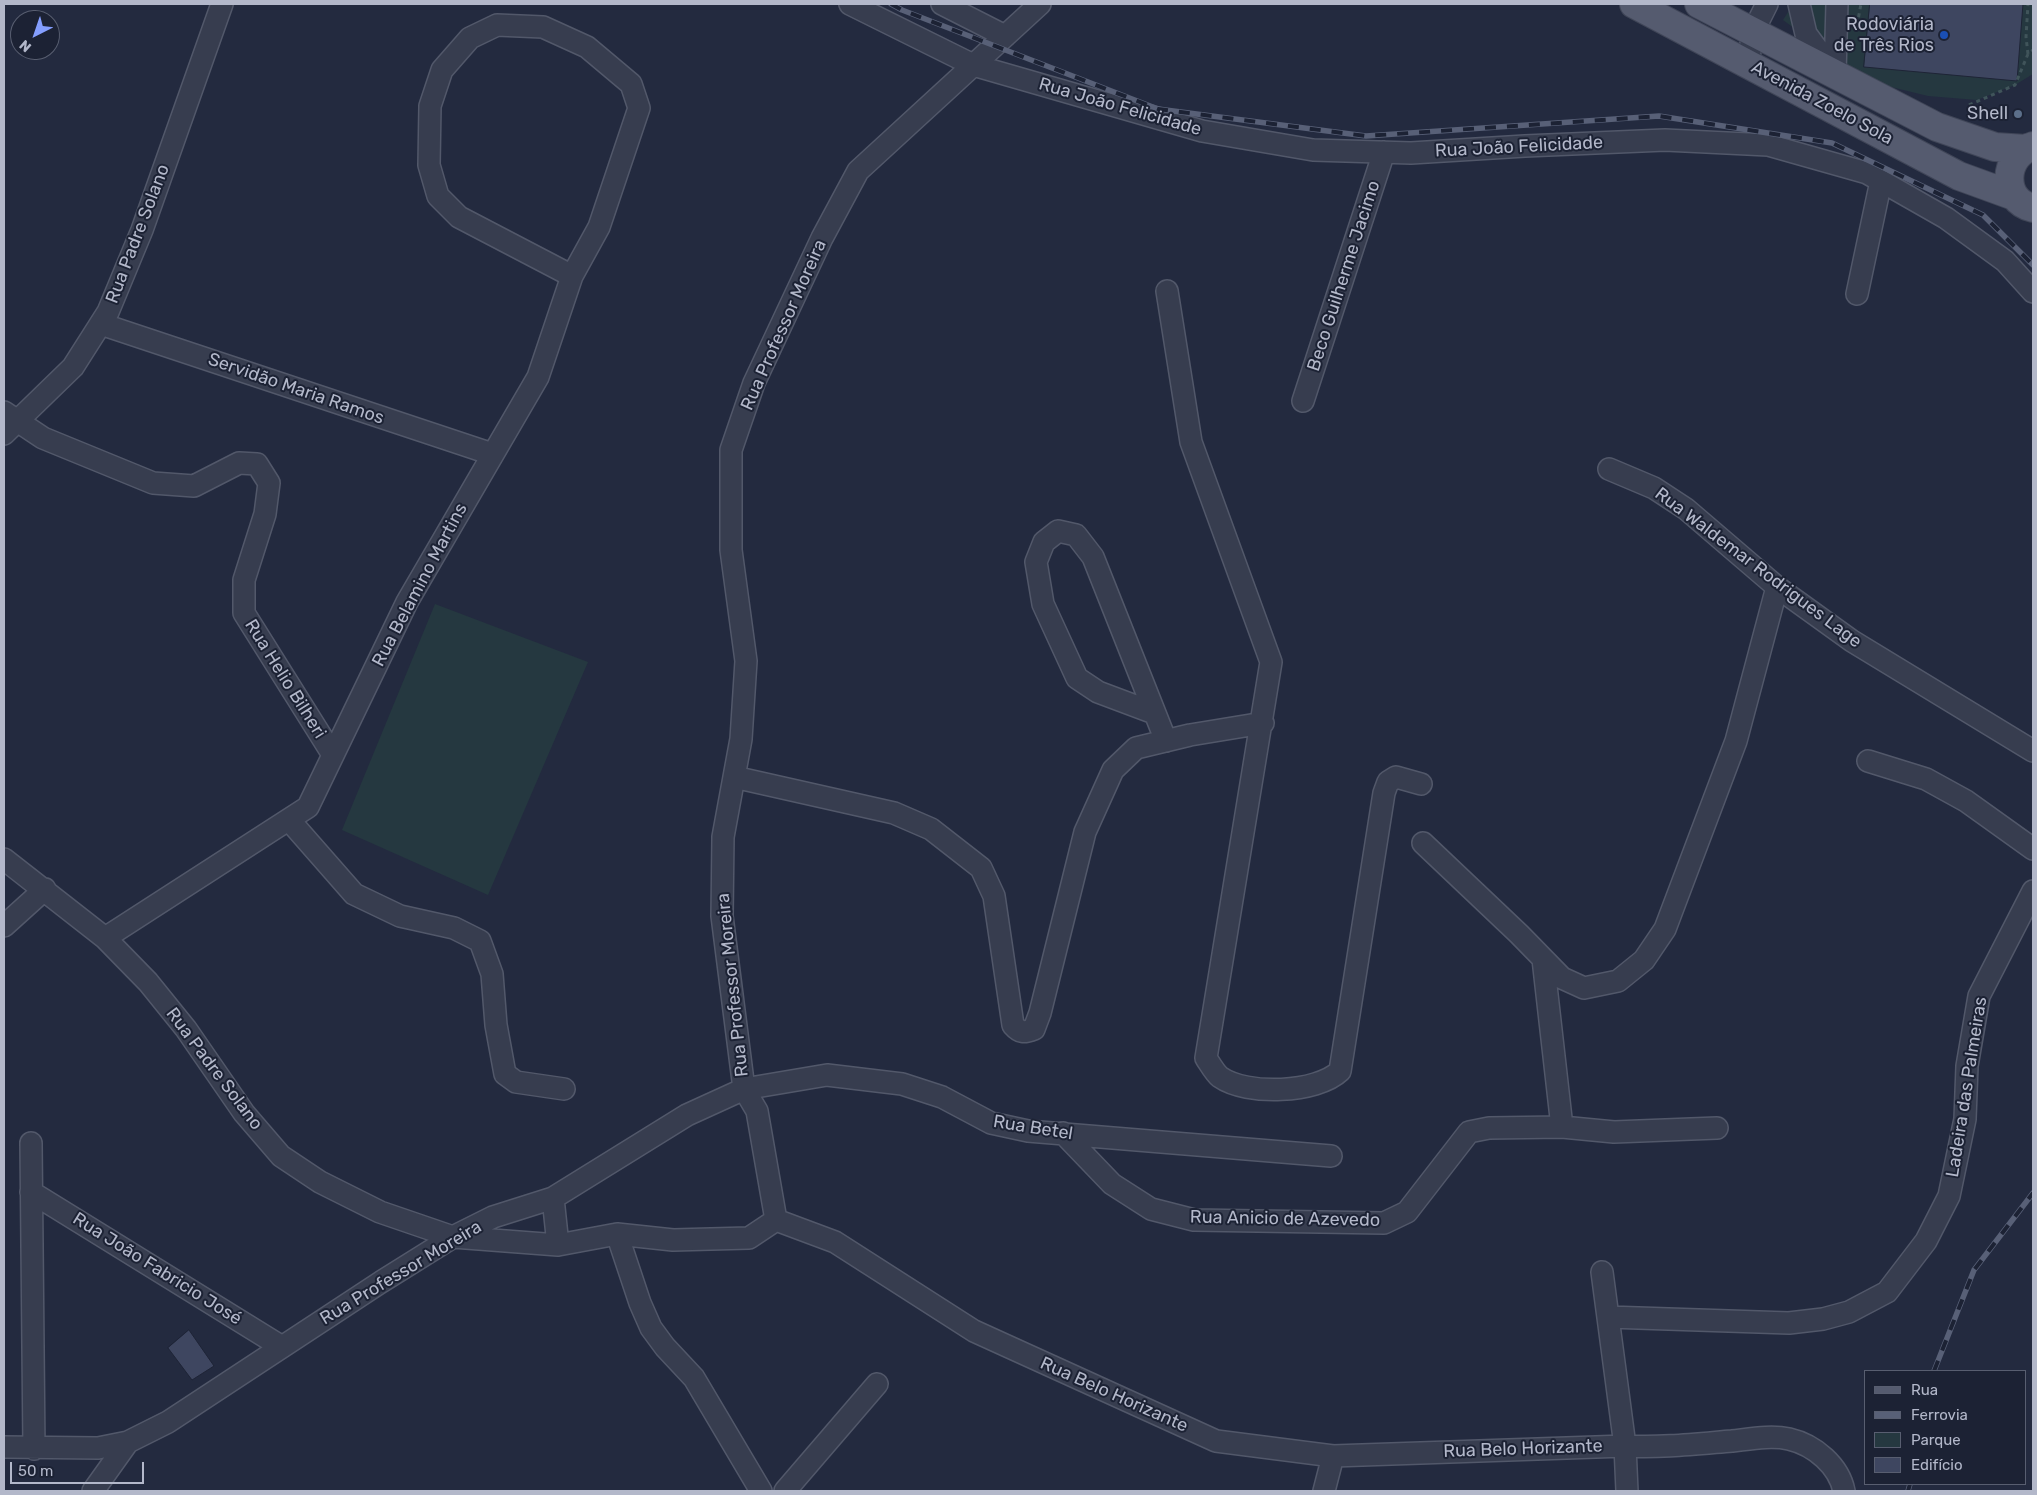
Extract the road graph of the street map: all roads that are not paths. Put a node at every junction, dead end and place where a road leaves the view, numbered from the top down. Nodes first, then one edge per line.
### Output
1 (222, 4) edge
2 (850, 4) edge
3 (942, 4) edge
4 (1040, 4) edge
5 (1634, 4) edge
6 (1699, 4) edge
7 (1767, 4) edge
8 (1799, 4) edge
9 (1837, 4) edge
10 (1754, 32) junction
11 (1005, 36) junction
12 (1748, 63) junction
13 (973, 66) junction
14 (1835, 73) junction
15 (2030, 147) edge
16 (1384, 152) junction
17 (1881, 181) junction
18 (2027, 206) edge
19 (572, 276) junction
20 (1167, 291) dead end
21 (2033, 292) edge
22 (1858, 294) dead end
23 (101, 324) junction
24 (1303, 401) dead end
25 (8, 422) edge
26 (492, 454) junction
27 (1609, 470) dead end
28 (1777, 587) junction
29 (1154, 713) junction
30 (1263, 723) junction
31 (1166, 741) junction
32 (2033, 751) edge
33 (333, 756) junction
34 (1868, 761) dead end
35 (734, 777) junction
36 (1421, 784) dead end
37 (290, 821) junction
38 (1423, 843) dead end
39 (2033, 849) edge
40 (4, 858) edge
41 (45, 889) junction
42 (2033, 891) edge
43 (4, 926) edge
44 (105, 938) junction
45 (1543, 959) junction
46 (744, 1088) junction
47 (564, 1089) dead end
48 (1562, 1127) junction
49 (1717, 1128) dead end
50 (1063, 1134) junction
51 (31, 1143) dead end
52 (1332, 1156) dead end
53 (32, 1192) junction
54 (553, 1198) junction
55 (776, 1220) junction
56 (617, 1234) junction
57 (453, 1237) junction
58 (558, 1245) junction
59 (1602, 1272) dead end
60 (1608, 1317) junction
61 (282, 1347) junction
62 (877, 1384) dead end
63 (128, 1442) junction
64 (1625, 1446) junction
65 (4, 1447) edge
66 (34, 1449) junction
67 (1333, 1456) junction
68 (1847, 1489) edge
69 (93, 1491) edge
70 (761, 1491) edge
71 (785, 1491) edge
72 (1324, 1491) edge
73 (1627, 1491) edge

1 - 23 street, Rua Padre Solano
2 - 13 street, Rua João Felicidade
3 - 11 street
4 - 11 street, Rua Professor Moreira
5 - 12 main road, Avenida Zoelo Sola
6 - 10 main road, Avenida Zoelo Sola
7 - 10 street
8 - 14 street
9 - 14 street
10 - 12 street
10 - 14 main road, Avenida Zoelo Sola
11 - 13 street, Rua Professor Moreira
12 - 18 main road, Avenida Zoelo Sola
13 - 16 street, Rua João Felicidade
13 - 35 street, Rua Professor Moreira
14 - 15 main road, Avenida Zoelo Sola
15 - 18 main road
16 - 17 street, Rua João Felicidade
16 - 24 street, Beco Guilherme Jacimo
17 - 21 street, Rua João Felicidade
17 - 22 street
19 - 19 street, Rua Belamino Martins
19 - 26 street, Rua Belamino Martins
20 - 30 street
23 - 25 street, Rua Padre Solano
23 - 26 street, Servidão Maria Ramos
25 - 33 street, Rua Helio Bilheri
26 - 33 street, Rua Belamino Martins
27 - 28 street, Rua Waldemar Rodrigues Lage
28 - 32 street, Rua Waldemar Rodrigues Lage
28 - 45 street
29 - 29 street
29 - 31 street
30 - 31 street
30 - 36 street
31 - 35 street
33 - 37 street, Rua Belamino Martins
34 - 39 street
35 - 46 street, Rua Professor Moreira
37 - 44 street, Rua Belamino Martins
37 - 47 street
38 - 45 street
40 - 41 street, Rua Padre Solano
41 - 43 street
41 - 44 street, Rua Padre Solano
42 - 60 street, Ladeira das Palmeiras
44 - 57 street, Rua Padre Solano
45 - 48 street
46 - 50 street, Rua Betel
46 - 54 street, Rua Professor Moreira
46 - 55 street
48 - 49 street, Rua Anicio de Azevedo
48 - 50 street, Rua Anicio de Azevedo
50 - 52 street, Rua Betel
51 - 53 street
53 - 61 street, Rua João Fabricio José
53 - 66 street
54 - 57 street, Rua Professor Moreira
54 - 58 street
55 - 56 street
55 - 67 street, Rua Belo Horizante
56 - 58 street
56 - 70 street
57 - 58 street
57 - 61 street, Rua Professor Moreira
59 - 60 street
60 - 64 street
61 - 63 street, Rua Professor Moreira
62 - 71 street
63 - 66 street, Rua Professor Moreira
63 - 69 street
64 - 67 street, Rua Belo Horizante
64 - 68 street, Rua Belo Horizante
64 - 73 street
65 - 66 street, Rua Professor Moreira
67 - 72 street

